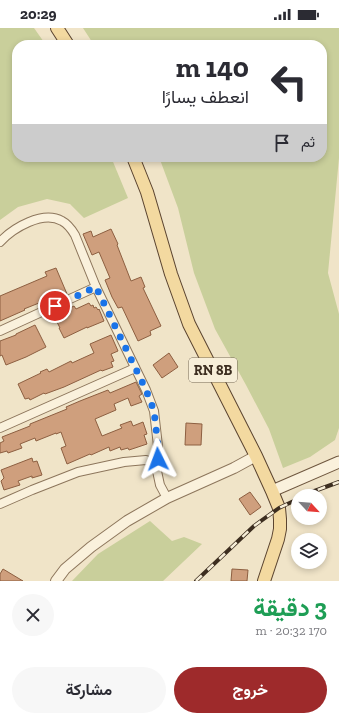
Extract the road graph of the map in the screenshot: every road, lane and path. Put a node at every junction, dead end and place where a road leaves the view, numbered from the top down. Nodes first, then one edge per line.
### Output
1 (57, 28) edge
2 (65, 40) edge
3 (135, 162) edge
4 (0, 242) edge
5 (96, 287) junction
6 (0, 331) edge
7 (135, 368) junction
8 (0, 428) edge
9 (256, 456) junction
10 (339, 462) edge
11 (157, 471) junction
12 (272, 491) junction
13 (167, 498) junction
14 (0, 504) edge
15 (56, 581) edge
16 (264, 581) edge

1 - 2 main road
3 - 9 main road, RN 8B
4 - 5 street
5 - 6 street
5 - 7 street
7 - 8 street
7 - 11 street
9 - 12 main road, RN 8B
9 - 13 street
10 - 12 main road
11 - 13 street
11 - 14 street
12 - 16 main road, RN 8B
13 - 15 street

